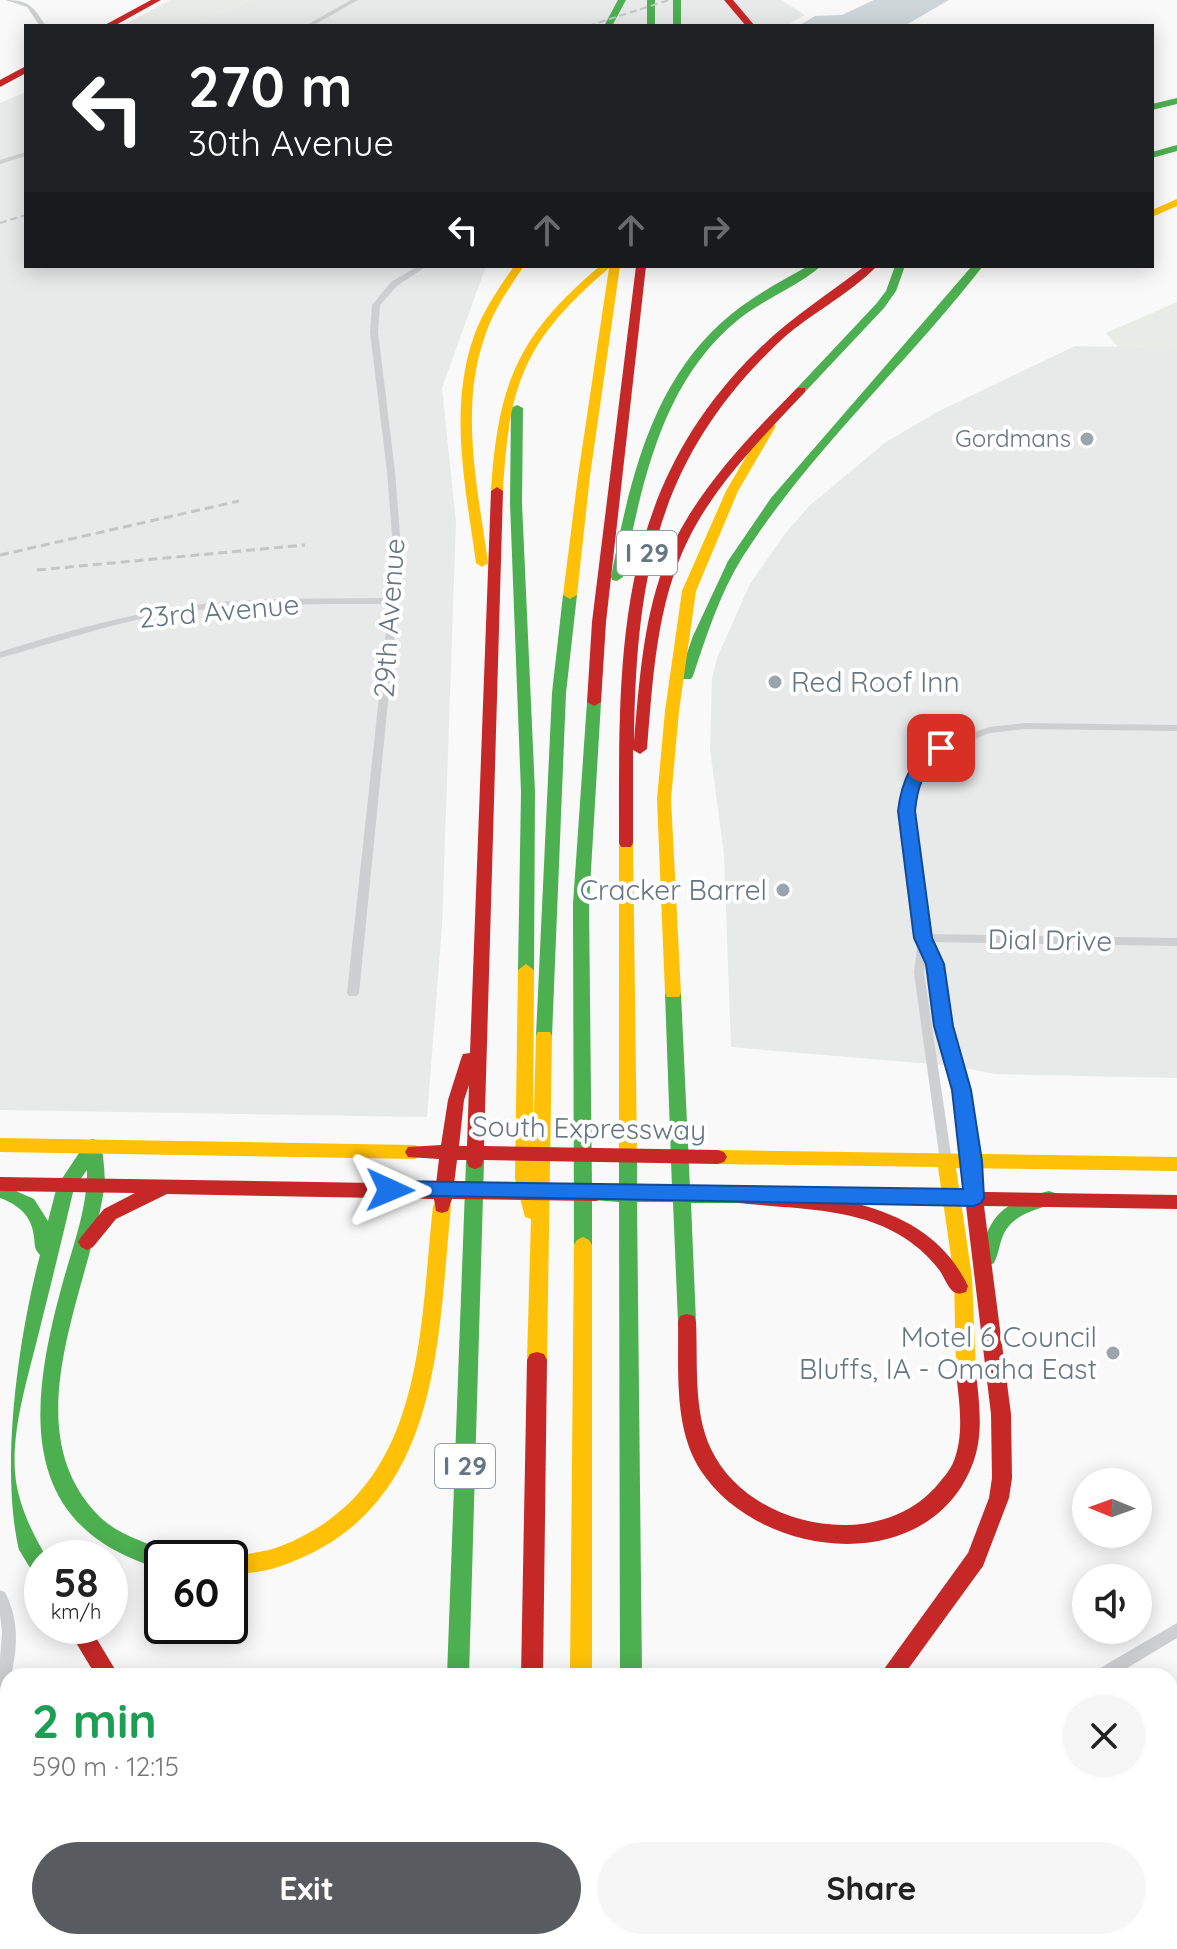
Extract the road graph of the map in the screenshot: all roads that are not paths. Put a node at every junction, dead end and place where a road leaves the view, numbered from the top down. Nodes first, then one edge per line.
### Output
1 (9, 0) edge
2 (146, 0) edge
3 (157, 0) edge
4 (355, 0) edge
5 (622, 0) edge
6 (677, 0) edge
7 (728, 0) edge
8 (42, 24) edge
9 (102, 24) edge
10 (111, 24) edge
11 (312, 24) edge
12 (609, 24) edge
13 (677, 24) edge
14 (749, 24) edge
15 (24, 70) edge
16 (24, 77) edge
17 (0, 84) edge
18 (0, 90) edge
19 (1177, 94) edge
20 (1154, 98) edge
21 (1177, 101) edge
22 (1154, 107) edge
23 (1177, 147) edge
24 (1154, 153) edge
25 (24, 155) edge
26 (0, 162) edge
27 (1177, 202) edge
28 (1154, 213) edge
29 (420, 268) edge
30 (518, 268) edge
31 (604, 268) edge
32 (615, 268) edge
33 (641, 268) edge
34 (812, 268) edge
35 (869, 268) edge
36 (899, 268) edge
37 (976, 268) edge
38 (552, 313) junction
39 (770, 426) junction
40 (394, 601) junction
41 (599, 622) junction
42 (0, 655) edge
43 (489, 660) junction
44 (672, 711) junction
45 (1177, 728) edge
46 (626, 926) junction
47 (923, 938) junction
48 (1177, 942) edge
49 (353, 993) dead end
50 (477, 1034) junction
51 (533, 1101) junction
52 (0, 1145) edge
53 (93, 1146) junction
54 (946, 1161) junction
55 (972, 1161) junction
56 (1177, 1164) edge
57 (0, 1184) edge
58 (66, 1186) junction
59 (96, 1186) junction
60 (165, 1187) junction
61 (0, 1191) edge
62 (739, 1196) junction
63 (952, 1197) junction
64 (974, 1198) junction
65 (1049, 1198) junction
66 (1177, 1202) edge
67 (70, 1284) junction
68 (40, 1295) junction
69 (964, 1295) junction
70 (988, 1299) junction
71 (25, 1540) edge
72 (144, 1554) edge
73 (248, 1563) edge
74 (0, 1597) edge
75 (1177, 1630) edge
76 (88, 1644) edge
77 (6, 1668) edge
78 (103, 1668) edge
79 (458, 1668) edge
80 (532, 1668) edge
81 (581, 1668) edge
82 (631, 1668) edge
83 (896, 1668) edge
84 (1113, 1668) edge

1 - 8 street
2 - 9 main road
3 - 10 main road
4 - 11 street
5 - 12 main road
6 - 13 main road
7 - 14 main road
15 - 17 main road
16 - 18 main road
19 - 20 main road
21 - 22 main road
23 - 24 main road
25 - 26 street
27 - 28 main road
29 - 40 street, 29th Avenue
30 - 43 main road
31 - 38 main road, I 29
32 - 51 main road
33 - 41 main road
34 - 41 main road
35 - 46 main road, I 29
36 - 39 main road
37 - 44 main road
38 - 43 main road, I 29
38 - 51 main road
39 - 44 main road
39 - 46 main road
40 - 42 street, 23rd Avenue
40 - 49 street, 29th Avenue
41 - 81 main road
43 - 50 main road, I 29
44 - 69 main road
45 - 47 street
46 - 82 main road, I 29
47 - 48 street, Dial Drive
47 - 54 street
47 - 55 street
50 - 73 main road
50 - 79 main road, I 29
51 - 80 main road
52 - 53 main road, South Expressway
53 - 54 main road, South Expressway
53 - 58 main road
53 - 59 main road
54 - 55 main road, South Expressway
54 - 63 main road
55 - 56 main road, South Expressway
55 - 64 street
57 - 58 main road
58 - 59 main road
58 - 68 main road
59 - 60 main road
59 - 67 main road
60 - 62 main road
60 - 67 main road
61 - 68 main road
62 - 63 main road
62 - 69 main road
63 - 64 main road
63 - 69 main road
64 - 65 main road
64 - 70 main road
65 - 66 main road
65 - 70 main road
67 - 72 main road
68 - 71 main road
70 - 83 main road
74 - 77 street
75 - 84 street
76 - 78 main road

